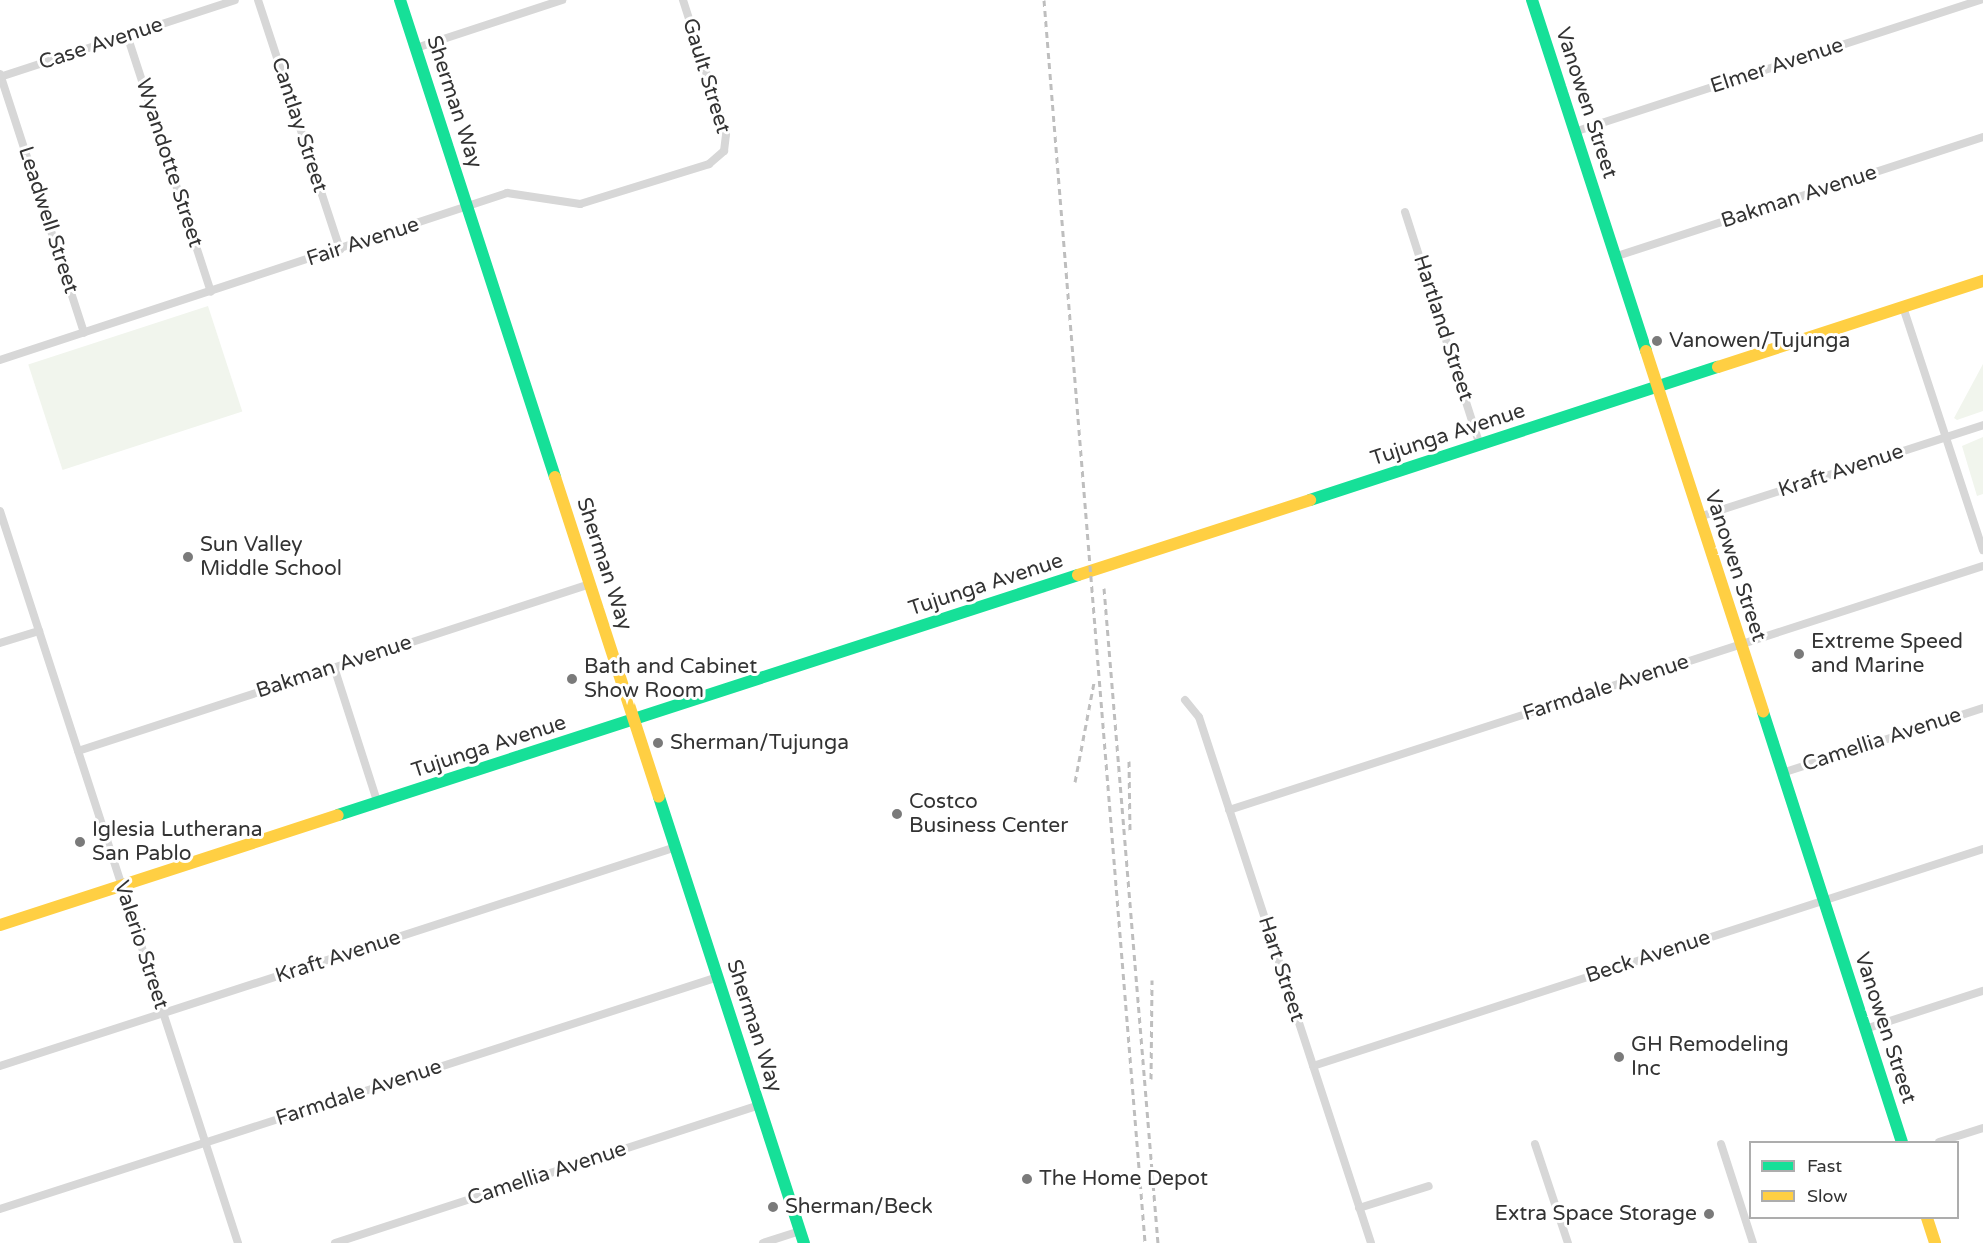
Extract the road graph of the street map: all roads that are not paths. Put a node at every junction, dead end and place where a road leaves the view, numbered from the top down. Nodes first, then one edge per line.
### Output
1 (236, 0) edge
2 (258, 0) edge
3 (400, 0) edge
4 (562, 0) edge
5 (683, 0) edge
6 (1532, 0) edge
7 (1980, 0) edge
8 (127, 35) junction
9 (416, 48) junction
10 (0, 76) edge
11 (1574, 132) junction
12 (1983, 137) edge
13 (724, 151) joint
14 (468, 207) junction
15 (1405, 212) dead end
16 (340, 250) junction
17 (1614, 257) junction
18 (1983, 281) edge
19 (211, 292) junction
20 (1903, 307) junction
21 (84, 333) junction
22 (0, 360) edge
23 (1656, 388) junction
24 (1983, 425) edge
25 (1946, 437) junction
26 (1480, 445) junction
27 (0, 511) edge
28 (1699, 517) junction
29 (1983, 549) edge
30 (1983, 566) edge
31 (590, 584) junction
32 (39, 631) junction
33 (0, 643) edge
34 (1740, 645) junction
35 (334, 668) junction
36 (1185, 700) dead end
37 (1983, 708) edge
38 (634, 719) junction
39 (78, 751) junction
40 (1782, 773) junction
41 (378, 804) junction
42 (1229, 810) junction
43 (676, 847) junction
44 (1983, 849) edge
45 (121, 887) junction
46 (1823, 900) junction
47 (0, 925) edge
48 (718, 977) junction
49 (1983, 991) edge
50 (164, 1013) junction
51 (1865, 1029) junction
52 (0, 1066) edge
53 (1313, 1066) junction
54 (759, 1105) junction
55 (1983, 1128) edge
56 (1901, 1141) edge
57 (1945, 1141) edge
58 (205, 1143) junction
59 (1535, 1144) dead end
60 (1721, 1144) dead end
61 (1429, 1186) dead end
62 (1359, 1208) junction
63 (0, 1209) edge
64 (1927, 1219) edge
65 (802, 1237) edge
66 (238, 1243) edge
67 (335, 1243) edge
68 (763, 1243) edge
69 (1371, 1243) edge
70 (1568, 1243) edge
71 (1753, 1243) edge
72 (1935, 1243) edge

1 - 8 street, Case Avenue
2 - 16 street, Cantlay Street
3 - 9 main road, Sherman Way
4 - 9 street
5 - 13 street, Gault Street
6 - 11 main road, Vanowen Street
7 - 11 street, Elmer Avenue
8 - 10 street, Case Avenue
8 - 19 street, Wyandotte Street
9 - 14 main road, Sherman Way
10 - 21 street, Leadwell Street
11 - 17 main road, Vanowen Street
12 - 17 street, Bakman Avenue
13 - 14 street, Fair Avenue
14 - 16 street, Fair Avenue
14 - 31 main road, Sherman Way
15 - 26 street, Hartland Street
16 - 19 street, Fair Avenue
17 - 23 main road, Vanowen Street
18 - 20 main road, Tujunga Avenue
19 - 21 street, Fair Avenue
20 - 23 main road, Tujunga Avenue
20 - 25 street
21 - 22 street, Fair Avenue
23 - 26 main road, Tujunga Avenue
23 - 28 main road, Vanowen Street
24 - 25 street, Kraft Avenue
25 - 28 street, Kraft Avenue
25 - 29 street
26 - 38 main road, Tujunga Avenue
27 - 32 street, Valerio Street
28 - 34 main road, Vanowen Street
30 - 34 street, Farmdale Avenue
31 - 35 street, Bakman Avenue
31 - 38 main road, Sherman Way
32 - 33 street
32 - 39 street, Valerio Street
34 - 40 main road, Vanowen Street
34 - 42 street, Farmdale Avenue
35 - 39 street, Bakman Avenue
35 - 41 street
36 - 42 street, Hart Street
37 - 40 street, Camellia Avenue
38 - 41 main road, Tujunga Avenue
38 - 43 main road, Sherman Way
39 - 45 street, Valerio Street
40 - 46 main road, Vanowen Street
41 - 45 main road, Tujunga Avenue
42 - 53 street, Hart Street
43 - 48 main road, Sherman Way
43 - 50 street, Kraft Avenue
44 - 46 street, Beck Avenue
45 - 47 main road, Tujunga Avenue
45 - 50 street, Valerio Street
46 - 51 main road, Vanowen Street
46 - 53 street, Beck Avenue
48 - 54 main road, Sherman Way
48 - 58 street, Farmdale Avenue
49 - 51 street
50 - 52 street, Kraft Avenue
50 - 58 street, Valerio Street
51 - 56 main road, Vanowen Street
53 - 62 street, Hart Street
54 - 65 main road, Sherman Way
54 - 67 street, Camellia Avenue
55 - 57 street
58 - 63 street, Farmdale Avenue
58 - 66 street, Valerio Street
59 - 70 street
60 - 71 street
61 - 62 street
62 - 69 street, Hart Street
64 - 72 main road
65 - 68 street

